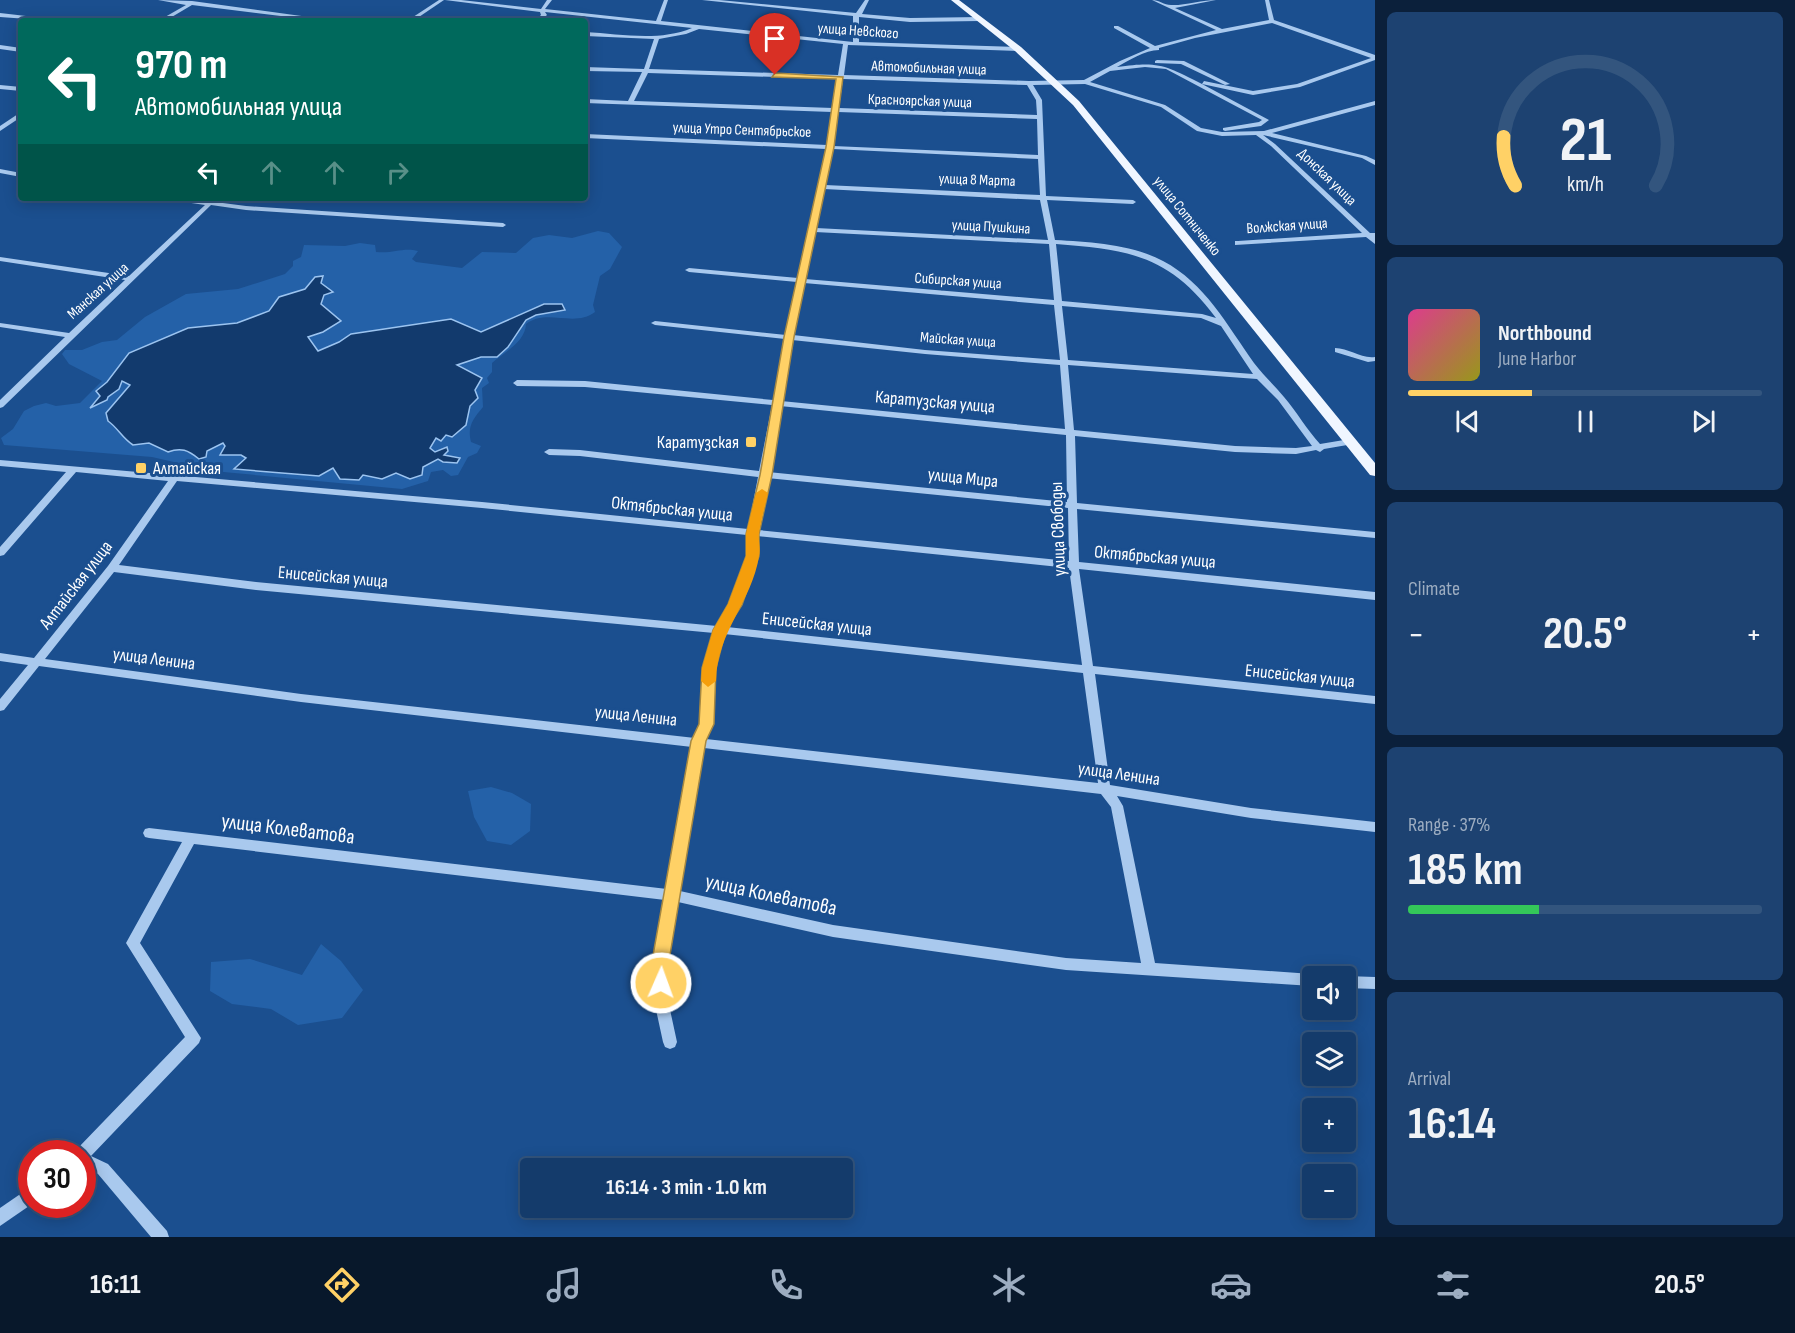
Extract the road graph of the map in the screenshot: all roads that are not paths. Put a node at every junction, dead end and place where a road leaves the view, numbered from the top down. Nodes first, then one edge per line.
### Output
1 (160, 0) edge
2 (444, 0) edge
3 (550, 0) edge
4 (666, 0) edge
5 (704, 0) edge
6 (867, 0) edge
7 (955, 0) edge
8 (1154, 0) edge
9 (1214, 0) edge
10 (1267, 0) edge
11 (194, 2) edge
12 (1170, 8) junction
13 (542, 10) junction
14 (0, 15) edge
15 (856, 15) junction
16 (26, 18) edge
17 (166, 18) edge
18 (313, 18) edge
19 (415, 18) edge
20 (540, 18) edge
21 (980, 19) junction
22 (1272, 21) junction
23 (658, 22) junction
24 (698, 27) junction
25 (1116, 27) dead end
26 (1222, 31) junction
27 (588, 34) edge
28 (657, 37) junction
29 (846, 43) junction
30 (856, 44) junction
31 (0, 47) edge
32 (1156, 49) junction
33 (18, 50) edge
34 (1018, 50) junction
35 (1375, 57) edge
36 (1145, 65) junction
37 (588, 69) edge
38 (1111, 70) junction
39 (646, 71) junction
40 (840, 77) junction
41 (1085, 82) junction
42 (1195, 82) junction
43 (1029, 83) junction
44 (1057, 83) junction
45 (0, 87) edge
46 (18, 89) edge
47 (1243, 91) junction
48 (588, 101) edge
49 (630, 103) junction
50 (1375, 103) edge
51 (835, 110) junction
52 (18, 116) edge
53 (1038, 117) junction
54 (0, 129) edge
55 (1207, 132) junction
56 (1261, 134) junction
57 (588, 136) edge
58 (830, 147) junction
59 (1042, 157) junction
60 (1375, 161) edge
61 (0, 171) edge
62 (18, 174) edge
63 (820, 187) junction
64 (1043, 196) junction
65 (212, 201) edge
66 (1133, 202) dead end
67 (503, 225) dead end
68 (813, 230) junction
69 (1371, 235) edge
70 (1375, 242) edge
71 (1052, 243) junction
72 (1238, 243) dead end
73 (0, 259) edge
74 (689, 270) dead end
75 (132, 279) junction
76 (801, 281) junction
77 (1058, 302) junction
78 (655, 323) dead end
79 (1223, 324) junction
80 (0, 326) edge
81 (68, 335) junction
82 (789, 337) junction
83 (1338, 351) dead end
84 (1375, 359) edge
85 (1064, 361) junction
86 (1260, 377) junction
87 (517, 383) dead end
88 (776, 404) junction
89 (0, 405) edge
90 (1070, 431) junction
91 (1350, 442) junction
92 (1320, 448) junction
93 (549, 452) dead end
94 (0, 463) edge
95 (72, 471) junction
96 (1375, 472) edge
97 (766, 475) junction
98 (173, 480) junction
99 (1074, 507) junction
100 (752, 534) junction
101 (1374, 534) edge
102 (0, 552) edge
103 (1074, 566) junction
104 (112, 568) junction
105 (1375, 596) edge
106 (720, 630) junction
107 (0, 657) edge
108 (35, 662) junction
109 (1088, 670) junction
110 (1375, 700) edge
111 (0, 707) edge
112 (699, 741) junction
113 (1105, 789) junction
114 (1375, 827) edge
115 (149, 833) dead end
116 (191, 838) junction
117 (673, 896) junction
118 (1149, 968) junction
119 (1302, 980) edge
120 (1356, 982) edge
121 (1375, 983) edge
122 (670, 1042) dead end
123 (96, 1140) edge
124 (96, 1166) edge
125 (18, 1204) edge
126 (0, 1218) edge
127 (161, 1237) edge

1 - 11 street
2 - 13 street, улица Невского
2 - 19 street
3 - 13 street
4 - 23 street
5 - 15 street
6 - 15 street
7 - 21 main road, улица Сотниченко
8 - 12 street
9 - 12 street
10 - 22 street
11 - 17 street
11 - 18 street
12 - 26 street
13 - 20 street
13 - 23 street, улица Невского
14 - 16 street
15 - 21 street
15 - 30 street
21 - 34 main road, улица Сотниченко
22 - 26 street
22 - 35 street
23 - 24 street, улица Невского
24 - 28 street
24 - 29 street, улица Невского
25 - 32 street
26 - 32 street
27 - 28 street
28 - 39 street
29 - 30 street, улица Невского
29 - 40 street
30 - 34 street, улица Невского
31 - 33 street
32 - 38 street
34 - 44 main road, улица Сотниченко
35 - 47 street
36 - 38 street
36 - 42 street
36 - 47 street
37 - 39 street, Автомобильная улица
38 - 41 street
39 - 40 street, Автомобильная улица
39 - 49 street
40 - 43 street, Автомобильная улица
40 - 51 street
41 - 44 street, Автомобильная улица
41 - 55 street
42 - 47 street
42 - 55 street
43 - 44 street, Автомобильная улица
43 - 53 street, улица Свободы
44 - 91 main road, улица Сотниченко
45 - 46 street
48 - 49 street, Красноярская улица
49 - 51 street, Красноярская улица
50 - 56 street
51 - 53 street, Красноярская улица
51 - 58 street
52 - 54 street
53 - 59 street, улица Свободы
55 - 56 street
56 - 60 street
56 - 69 street, Донская улица
57 - 58 street, улица Утро Сентябрьское
58 - 59 street, улица Утро Сентябрьское
58 - 63 street
59 - 64 street, улица Свободы
61 - 62 street
63 - 64 street, улица 8 Марта
63 - 68 street
64 - 66 street, улица 8 Марта
64 - 71 street, улица Свободы
65 - 67 street
65 - 75 street, Манская улица
68 - 71 street, улица Пушкина
68 - 76 street
69 - 70 street, Донская улица
69 - 72 street, Волжская улица
71 - 77 street, улица Свободы
71 - 79 street, улица Пушкина
73 - 75 street
74 - 76 street, Сибирская улица
75 - 81 street, Манская улица
76 - 77 street, Сибирская улица
76 - 82 street
77 - 79 street, Сибирская улица
77 - 85 street, улица Свободы
78 - 82 street, Майская улица
79 - 86 street, улица Пушкина
80 - 81 street
81 - 89 street, Манская улица
82 - 85 street, Майская улица
82 - 88 street
83 - 84 street
85 - 86 street, Майская улица
85 - 90 street, улица Свободы
86 - 92 street, улица Пушкина
87 - 88 street, Каратузская улица
88 - 90 street, Каратузская улица
88 - 97 street
90 - 92 street, Каратузская улица
90 - 99 street, улица Свободы
91 - 92 street, Каратузская улица
91 - 96 main road, улица Сотниченко
93 - 97 street, улица Мира
94 - 95 street, Октябрьская улица
95 - 98 street, Октябрьская улица
95 - 102 street
97 - 99 street, улица Мира
97 - 100 street
98 - 100 street, Октябрьская улица
98 - 104 street, Алтайская улица
99 - 101 street, улица Мира
99 - 103 street, улица Свободы
100 - 103 street, Октябрьская улица
100 - 106 street
103 - 105 street, Октябрьская улица
103 - 109 street, улица Свободы
104 - 106 street, Енисейская улица
104 - 108 street, Алтайская улица
106 - 109 street, Енисейская улица
106 - 112 street
107 - 108 street, улица Ленина
108 - 111 street, Алтайская улица
108 - 112 street, улица Ленина
109 - 110 street, Енисейская улица
109 - 113 street, улица Свободы
112 - 113 street, улица Ленина
112 - 117 street
113 - 114 street, улица Ленина
113 - 118 street, улица Свободы
115 - 116 street, улица Колеватова
116 - 117 street, улица Колеватова
116 - 123 street
117 - 118 street, улица Колеватова
117 - 122 street
118 - 119 street, улица Колеватова
120 - 121 street
124 - 127 street
125 - 126 street

